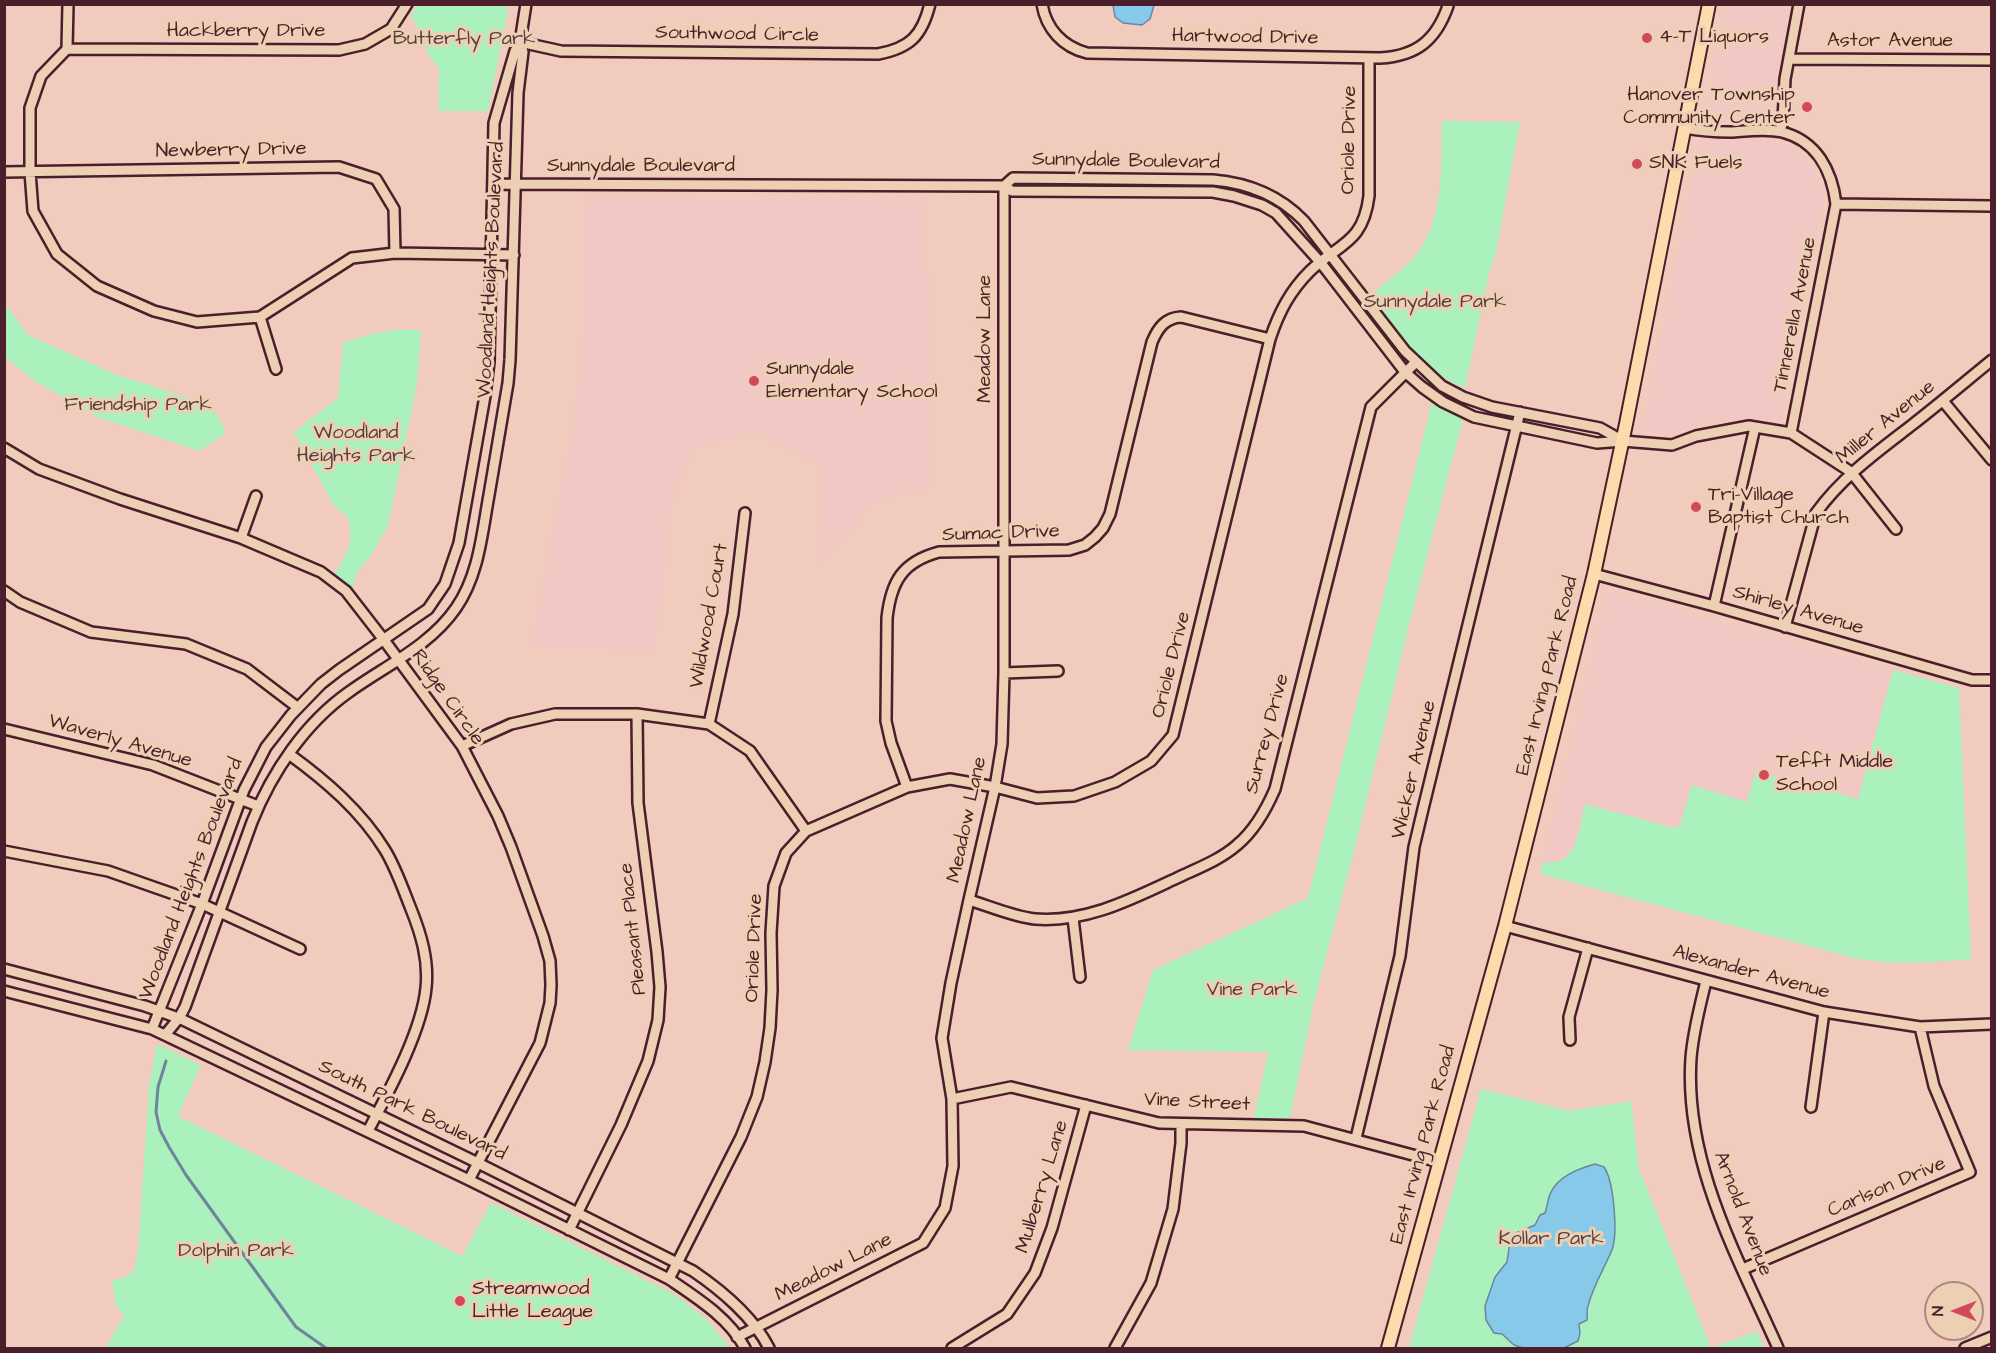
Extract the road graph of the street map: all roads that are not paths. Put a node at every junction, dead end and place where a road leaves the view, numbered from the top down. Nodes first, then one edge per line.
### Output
1 (68, 4) edge
2 (407, 4) edge
3 (526, 4) edge
4 (930, 4) edge
5 (1042, 4) edge
6 (1709, 4) edge
7 (1799, 4) edge
8 (1448, 6) dead end
9 (520, 42) junction
10 (67, 49) junction
11 (1370, 58) junction
12 (1789, 59) junction
13 (1992, 60) edge
14 (1685, 128) junction
15 (1780, 131) junction
16 (4, 172) edge
17 (30, 172) junction
18 (493, 184) junction
19 (516, 185) junction
20 (1004, 186) junction
21 (1836, 204) junction
22 (1992, 206) edge
23 (395, 253) junction
24 (491, 254) junction
25 (514, 255) junction
26 (1332, 255) junction
27 (1321, 263) junction
28 (260, 317) junction
29 (1270, 339) junction
30 (1992, 360) edge
31 (1416, 362) junction
32 (276, 369) dead end
33 (1406, 372) junction
34 (1943, 401) junction
35 (1521, 412) junction
36 (1518, 426) junction
37 (1755, 427) junction
38 (1791, 433) junction
39 (1623, 441) junction
40 (4, 448) edge
41 (1992, 460) edge
42 (1851, 472) junction
43 (256, 496) dead end
44 (745, 513) dead end
45 (1896, 529) dead end
46 (241, 538) junction
47 (1004, 550) junction
48 (1594, 574) junction
49 (4, 591) edge
50 (1714, 606) junction
51 (1785, 627) junction
52 (384, 640) junction
53 (398, 660) junction
54 (1058, 671) dead end
55 (1004, 673) junction
56 (1992, 680) edge
57 (297, 707) junction
58 (638, 714) junction
59 (709, 724) junction
60 (4, 729) edge
61 (462, 746) junction
62 (289, 754) junction
63 (907, 787) junction
64 (996, 787) junction
65 (240, 799) junction
66 (258, 806) junction
67 (806, 831) junction
68 (4, 851) edge
69 (969, 900) junction
70 (202, 904) junction
71 (220, 912) junction
72 (1073, 918) junction
73 (1505, 926) junction
74 (1588, 948) junction
75 (300, 949) dead end
76 (4, 969) edge
77 (1080, 977) dead end
78 (1706, 981) junction
79 (4, 991) edge
80 (160, 1011) junction
81 (1824, 1012) junction
82 (179, 1018) junction
83 (1992, 1024) edge
84 (1920, 1027) junction
85 (152, 1029) junction
86 (165, 1035) junction
87 (1570, 1040) dead end
88 (952, 1099) junction
89 (1086, 1104) junction
90 (1811, 1107) dead end
91 (377, 1114) junction
92 (1181, 1124) junction
93 (368, 1131) junction
94 (1356, 1138) junction
95 (478, 1162) junction
96 (1439, 1162) junction
97 (469, 1180) junction
98 (577, 1212) junction
99 (568, 1230) junction
100 (678, 1263) junction
101 (1743, 1269) junction
102 (669, 1279) junction
103 (755, 1328) junction
104 (737, 1337) junction
105 (1992, 1337) edge
106 (745, 1348) edge
107 (769, 1348) edge
108 (952, 1348) edge
109 (1115, 1348) edge
110 (1388, 1348) edge
111 (1778, 1348) edge
112 (1965, 1348) edge

1 - 10 street
2 - 10 street, Hackberry Drive
3 - 9 street, Woodland Heights Boulevard
4 - 9 street, Southwood Circle
5 - 11 street, Hartwood Drive
6 - 14 main road, East Irving Park Road
7 - 12 street
8 - 11 street, Hartwood Drive
9 - 18 street, Woodland Heights Boulevard
9 - 19 street, Woodland Heights Boulevard
10 - 17 street
11 - 26 street, Oriole Drive
12 - 13 street, Astor Avenue
12 - 15 street
14 - 15 street
14 - 39 main road, East Irving Park Road
15 - 21 street
16 - 17 street, Newberry Drive
17 - 23 street, Newberry Drive
17 - 28 street
18 - 19 street, Sunnydale Boulevard
18 - 24 street, Woodland Heights Boulevard
19 - 20 street, Sunnydale Boulevard
19 - 25 street, Woodland Heights Boulevard
20 - 26 street, Sunnydale Boulevard
20 - 27 street, Sunnydale Boulevard
20 - 47 street, Meadow Lane
21 - 22 street
21 - 38 street, Tinnerella Avenue
23 - 24 street
23 - 28 street
24 - 25 street
24 - 52 street, Woodland Heights Boulevard
25 - 53 street, Woodland Heights Boulevard
26 - 27 street, Oriole Drive
26 - 31 street, Sunnydale Boulevard
27 - 29 street, Oriole Drive
27 - 33 street, Sunnydale Boulevard
28 - 32 street
29 - 47 street, Sumac Drive
29 - 64 street, Oriole Drive
30 - 34 street, Miller Avenue
31 - 33 street, Surrey Drive
31 - 35 street, Sunnydale Boulevard
33 - 36 street, Sunnydale Boulevard
33 - 72 street, Surrey Drive
34 - 41 street
34 - 42 street, Miller Avenue
35 - 36 street, Wicker Avenue
35 - 39 street, Sunnydale Boulevard
36 - 39 street, Sunnydale Boulevard
36 - 94 street, Wicker Avenue
37 - 38 street
37 - 39 street
37 - 50 street
38 - 42 street
39 - 48 main road, East Irving Park Road
40 - 46 street, Ridge Circle
42 - 45 street
42 - 51 street, Miller Avenue
43 - 46 street
44 - 59 street, Wildwood Court
46 - 52 street, Ridge Circle
47 - 55 street, Meadow Lane
47 - 63 street, Sumac Drive
48 - 50 street, Shirley Avenue
48 - 73 main road, East Irving Park Road
49 - 57 street
50 - 51 street, Shirley Avenue
51 - 56 street, Shirley Avenue
52 - 53 street, Ridge Circle
52 - 57 street, Woodland Heights Boulevard
53 - 61 street, Ridge Circle
53 - 62 street, Woodland Heights Boulevard
54 - 55 street
55 - 64 street, Meadow Lane
57 - 65 street, Woodland Heights Boulevard
58 - 59 street
58 - 61 street
58 - 98 street, Pleasant Place
59 - 67 street
60 - 65 street, Waverly Avenue
61 - 95 street, Ridge Circle
62 - 66 street, Woodland Heights Boulevard
62 - 91 street
63 - 64 street, Oriole Drive
63 - 67 street, Oriole Drive
64 - 69 street, Meadow Lane
65 - 66 street, Waverly Avenue
65 - 70 street, Woodland Heights Boulevard
66 - 71 street, Woodland Heights Boulevard
67 - 100 street, Oriole Drive
68 - 70 street
69 - 72 street, Surrey Drive
69 - 88 street, Meadow Lane
70 - 71 street
70 - 80 street, Woodland Heights Boulevard
71 - 75 street
71 - 82 street, Woodland Heights Boulevard
72 - 77 street
73 - 74 street, Alexander Avenue
73 - 96 main road, East Irving Park Road
74 - 78 street, Alexander Avenue
74 - 87 street
76 - 80 street, South Park Boulevard
78 - 81 street, Alexander Avenue
78 - 101 street, Arnold Avenue
79 - 85 street, South Park Boulevard
80 - 82 street, South Park Boulevard
80 - 85 street, Woodland Heights Boulevard
81 - 84 street, Alexander Avenue
81 - 90 street
82 - 86 street, Woodland Heights Boulevard
82 - 91 street, South Park Boulevard
83 - 84 street, Alexander Avenue
84 - 101 street, Carlson Drive
85 - 86 street, South Park Boulevard
86 - 93 street, South Park Boulevard
88 - 89 street, Vine Street
88 - 103 street, Meadow Lane
89 - 92 street, Vine Street
89 - 108 street, Mulberry Lane
91 - 93 street
91 - 95 street, South Park Boulevard
92 - 94 street, Vine Street
92 - 109 street
93 - 97 street, South Park Boulevard
94 - 96 street, Vine Street
95 - 97 street, Ridge Circle
95 - 98 street, South Park Boulevard
96 - 110 main road, East Irving Park Road
97 - 99 street, South Park Boulevard
98 - 99 street, Pleasant Place
98 - 100 street, South Park Boulevard
99 - 102 street, South Park Boulevard
100 - 102 street, Oriole Drive
100 - 103 street, South Park Boulevard
101 - 111 street, Arnold Avenue
102 - 104 street, South Park Boulevard
103 - 104 street, Meadow Lane
103 - 107 street, South Park Boulevard
104 - 106 street, South Park Boulevard
105 - 112 street

